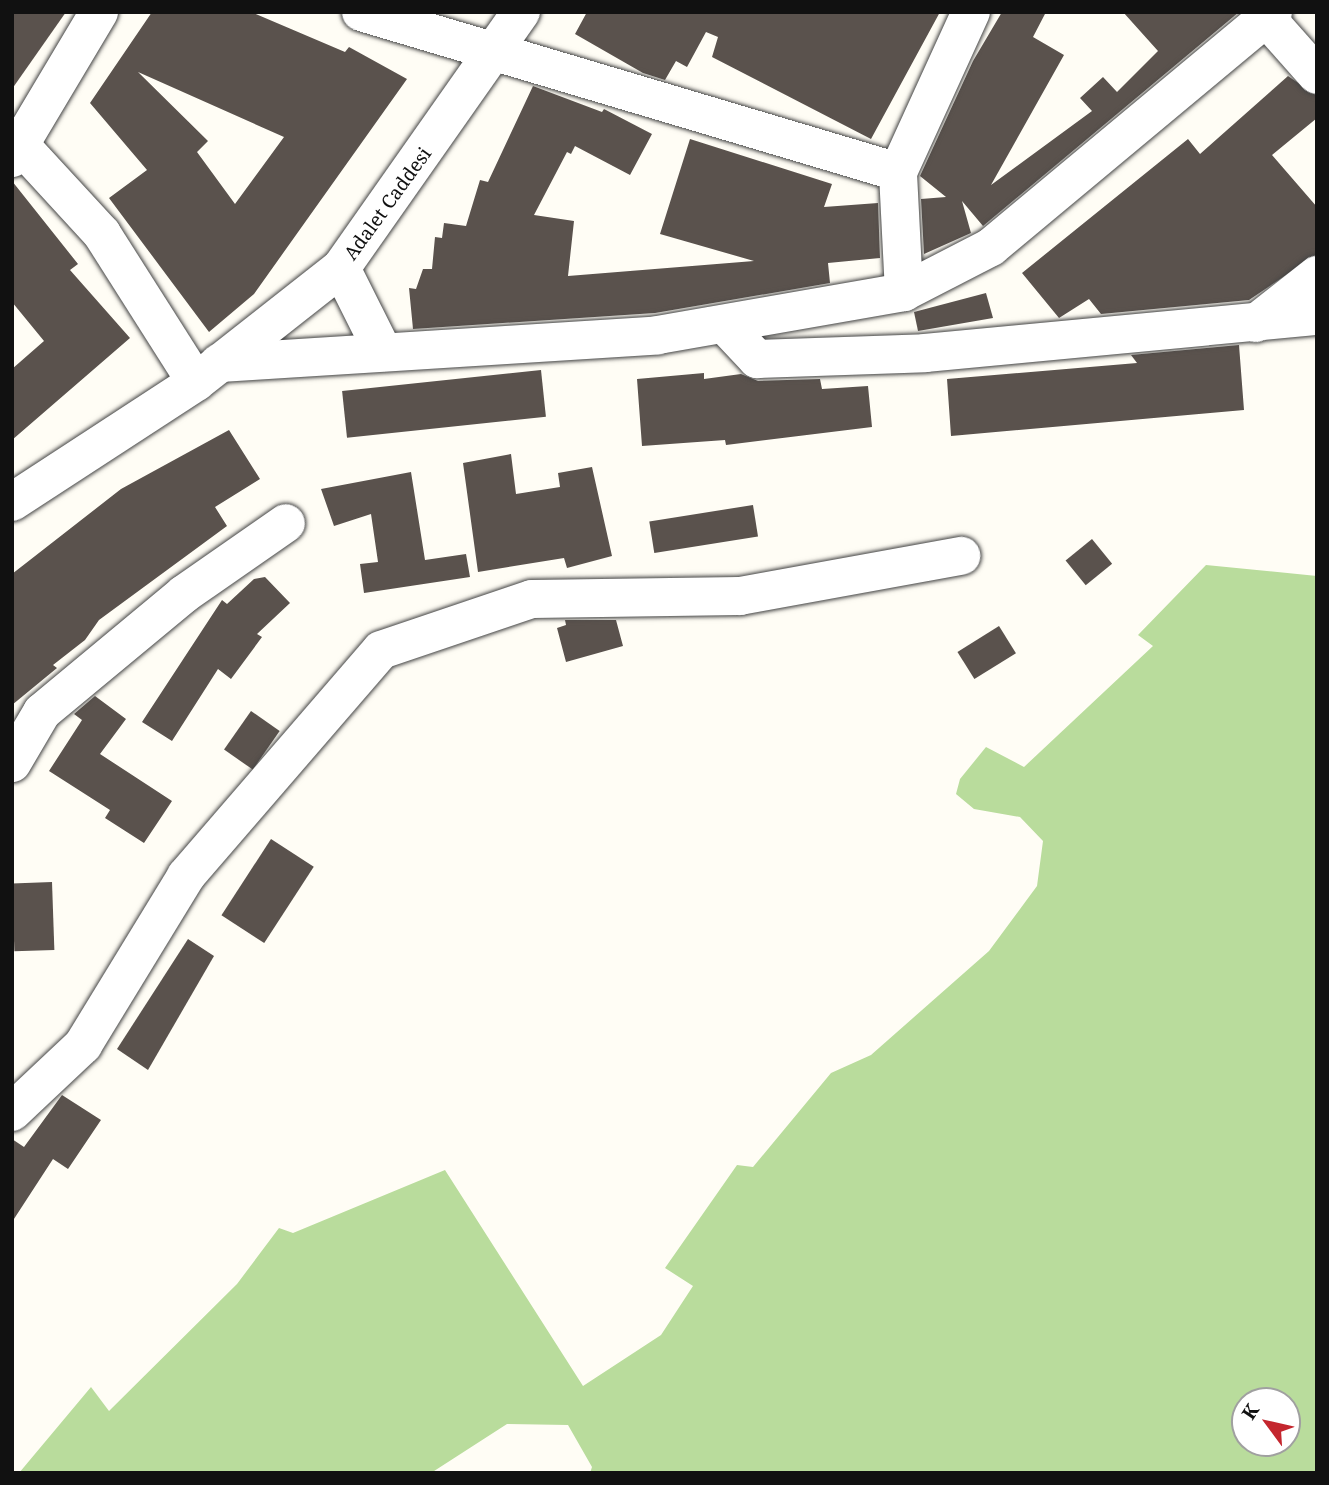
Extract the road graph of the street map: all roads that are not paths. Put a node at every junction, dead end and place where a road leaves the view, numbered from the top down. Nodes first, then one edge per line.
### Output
1 (99, 12) edge
2 (361, 12) edge
3 (521, 12) edge
4 (971, 12) edge
5 (1267, 14) edge
6 (497, 52) junction
7 (1317, 75) edge
8 (16, 147) edge
9 (898, 172) junction
10 (341, 268) junction
11 (1317, 275) edge
12 (904, 292) junction
13 (1317, 316) edge
14 (1256, 323) junction
15 (725, 325) junction
16 (383, 352) junction
17 (208, 372) junction
18 (12, 502) edge
19 (286, 523) dead end
20 (961, 555) dead end
21 (12, 763) edge
22 (12, 1112) edge

1 - 8 street
2 - 6 street
3 - 6 street, Adalet Caddesi
4 - 9 street
5 - 7 street
5 - 12 street
6 - 9 street
6 - 10 street, Adalet Caddesi
8 - 17 street
9 - 12 street
10 - 16 street
10 - 17 street, Adalet Caddesi
11 - 14 street
12 - 15 street
13 - 14 street
14 - 15 street
15 - 16 street
16 - 17 street
17 - 18 street, Adalet Caddesi
19 - 21 street
20 - 22 street

